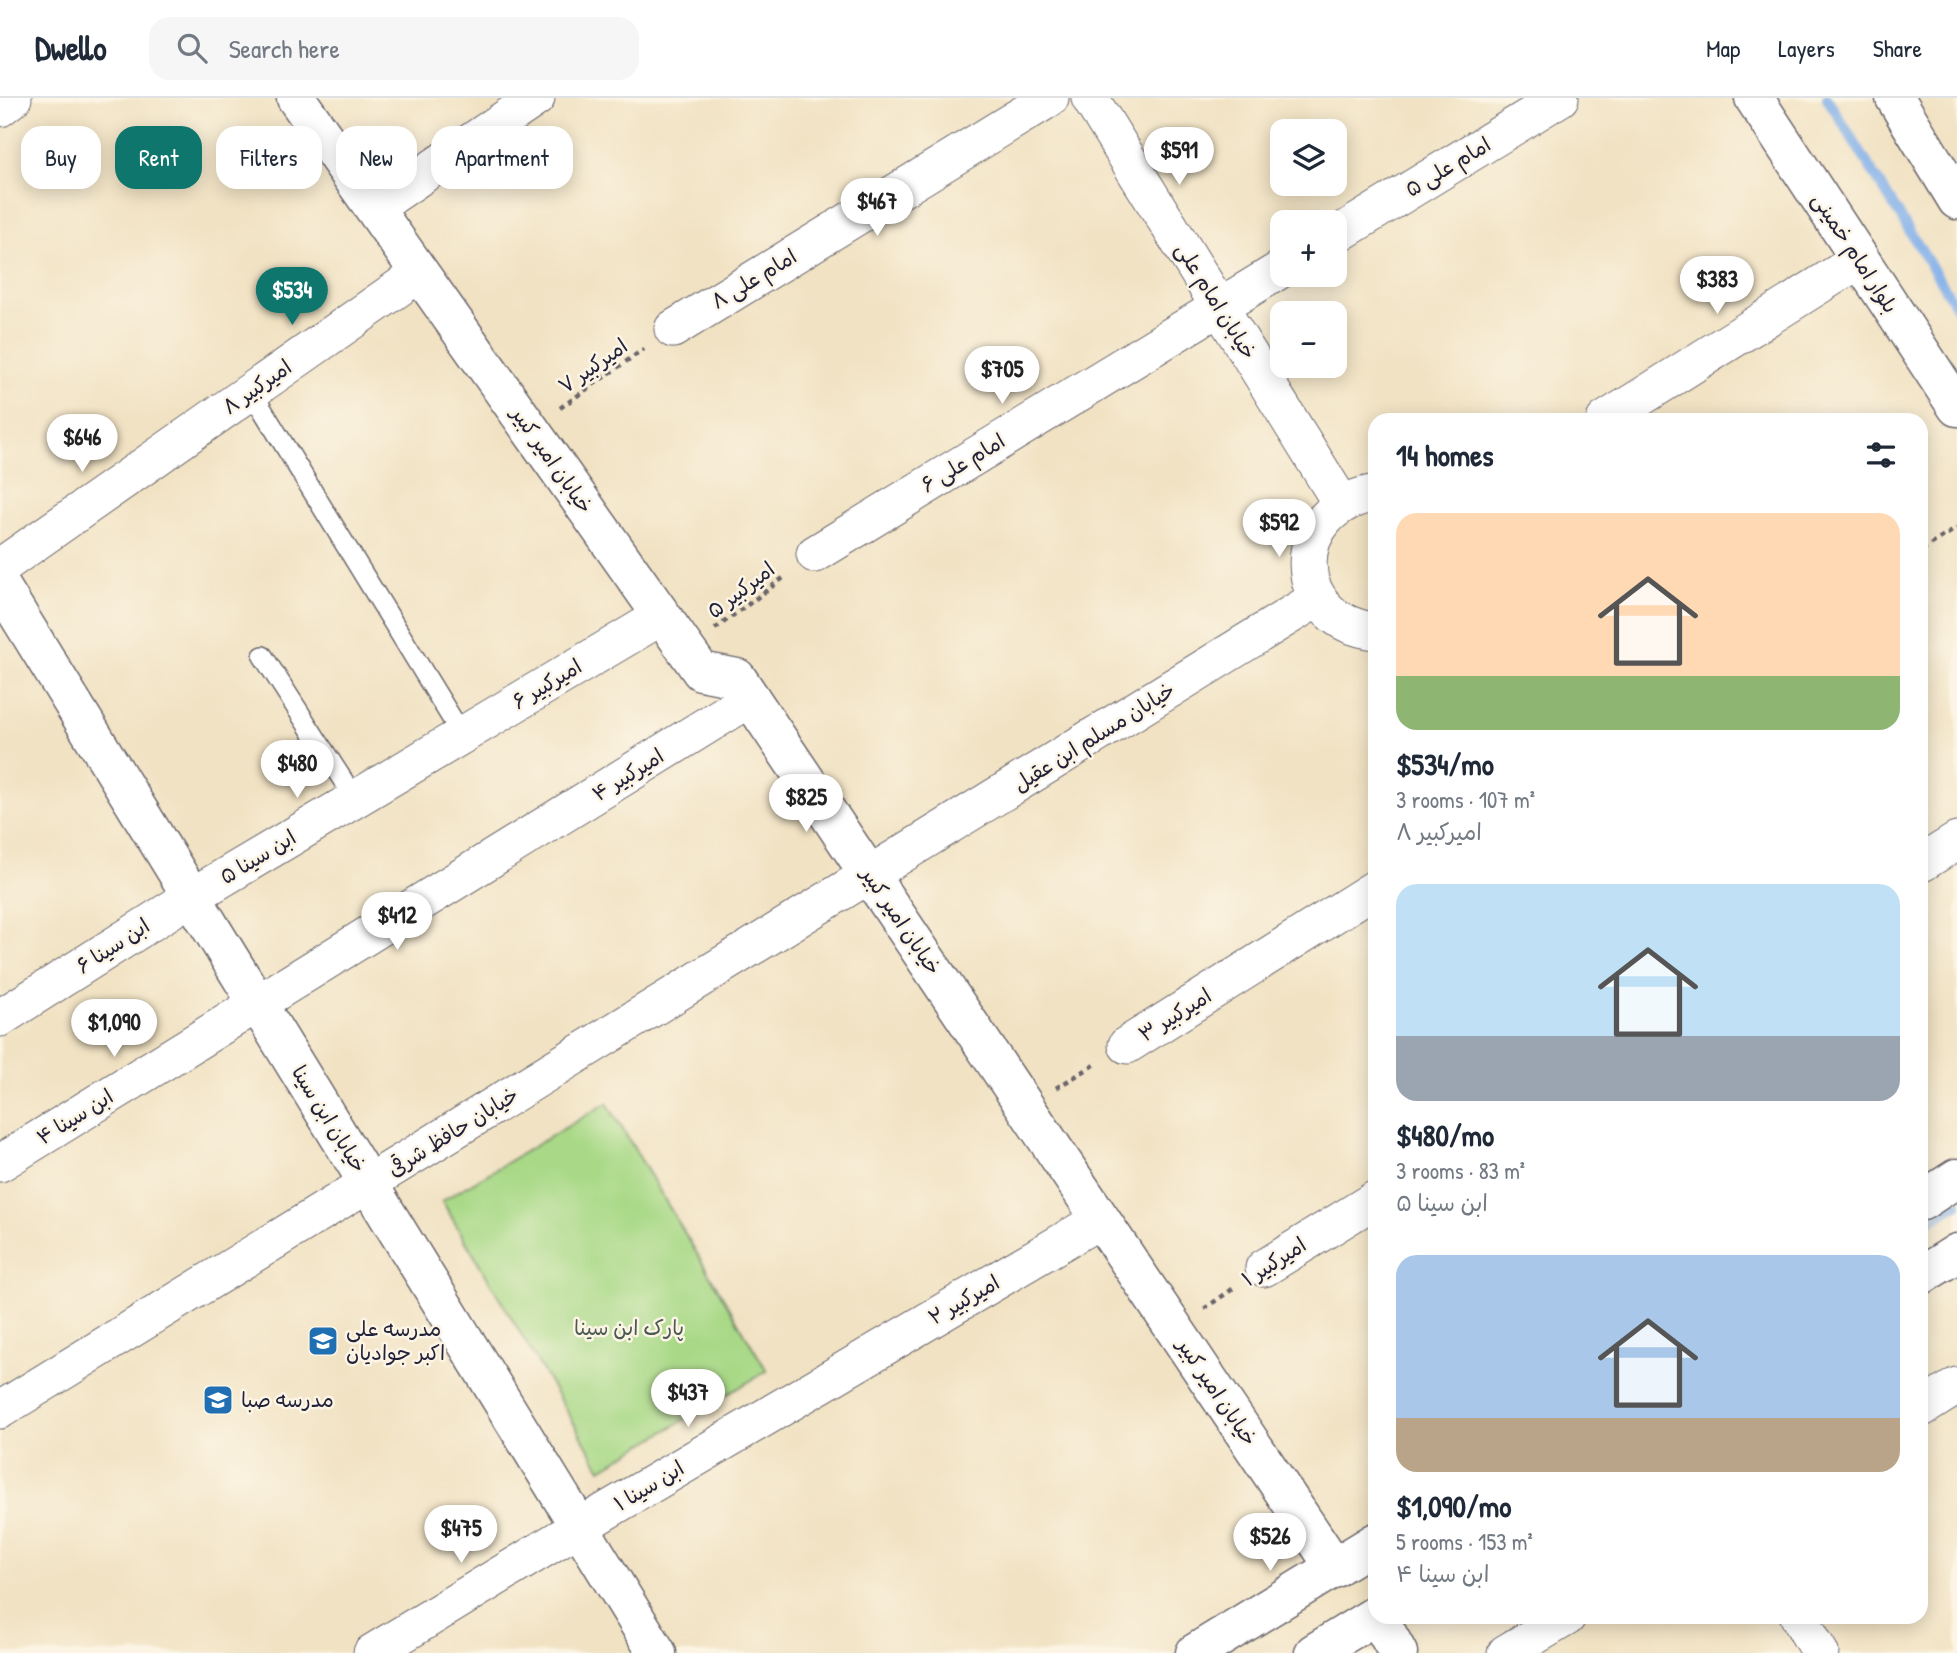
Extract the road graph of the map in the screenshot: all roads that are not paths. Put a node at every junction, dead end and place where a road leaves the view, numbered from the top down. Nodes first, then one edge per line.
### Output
1 (13, 98) edge
2 (296, 98) edge
3 (536, 98) edge
4 (1050, 98) edge
5 (1090, 98) edge
6 (1560, 98) edge
7 (1754, 98) edge
8 (1895, 98) edge
9 (0, 107) edge
10 (1957, 200) edge
11 (374, 208) junction
12 (1347, 229) edge
13 (1860, 260) junction
14 (420, 273) junction
15 (1270, 276) edge
16 (1219, 307) junction
17 (673, 328) road end
18 (251, 391) junction
19 (1957, 407) edge
20 (1616, 413) edge
21 (1368, 495) edge
22 (1341, 503) junction
23 (815, 554) road end
24 (0, 567) edge
25 (0, 585) edge
26 (1318, 598) junction
27 (662, 616) junction
28 (1368, 629) edge
29 (263, 656) dead end
30 (751, 698) junction
31 (447, 744) junction
32 (355, 799) junction
33 (1957, 841) edge
34 (1928, 859) edge
35 (870, 875) junction
36 (1368, 893) edge
37 (191, 897) junction
38 (258, 1004) junction
39 (0, 1018) edge
40 (1127, 1045) road end
41 (0, 1163) edge
42 (1957, 1178) edge
43 (368, 1184) junction
44 (1928, 1197) edge
45 (1368, 1204) edge
46 (1101, 1219) junction
47 (1957, 1253) edge
48 (1264, 1268) road end
49 (1928, 1271) edge
50 (827, 1380) joint
51 (1957, 1387) edge
52 (1928, 1404) edge
53 (0, 1410) edge
54 (579, 1527) junction
55 (1368, 1547) edge
56 (1335, 1568) junction
57 (1368, 1622) edge
58 (1382, 1624) edge
59 (1555, 1624) edge
60 (1803, 1624) edge
61 (1319, 1652) edge
62 (372, 1653) edge
63 (657, 1653) edge
64 (1195, 1653) edge
65 (1398, 1653) edge
66 (1506, 1653) edge
67 (1819, 1653) edge

1 - 9 street
2 - 11 street, خیابان امیر کبیر
3 - 11 street
4 - 17 street, امام علی ۸
5 - 16 street, خیابان امام علی
6 - 12 street, امام علی ۵
7 - 13 street, بلوار امام خمینی
8 - 10 street
11 - 14 street, خیابان امیر کبیر
13 - 19 street, بلوار امام خمینی
13 - 20 street
14 - 18 street, امیرکبیر ۸
14 - 27 street, خیابان امیر کبیر
15 - 16 street
16 - 22 street, خیابان امام علی
16 - 23 street, امام علی ۶
18 - 24 street, امیرکبیر ۸
18 - 31 lane
21 - 22 street
22 - 26 street
25 - 37 street, خیابان ابن سینا
26 - 28 street
26 - 35 street, خیابان مسلم ابن عقیل
27 - 30 street, خیابان امیر کبیر
27 - 31 street, امیرکبیر ۶
29 - 32 lane
30 - 35 street, خیابان امیر کبیر
30 - 38 street, امیرکبیر ۴
31 - 32 street, ابن سینا ۵
32 - 37 street, ابن سینا ۵
33 - 34 street
35 - 43 street, خیابان حافظ شرقی
35 - 46 street, خیابان امیر کبیر
36 - 40 street, امیرکبیر ۳
37 - 38 street, خیابان ابن سینا
37 - 39 street, ابن سینا ۶
38 - 41 street, ابن سینا ۴
38 - 43 street, خیابان ابن سینا
42 - 44 street
43 - 53 street, خیابان حافظ شرقی
43 - 54 street, خیابان ابن سینا
45 - 48 street, امیرکبیر ۱
46 - 50 street, امیرکبیر ۲
46 - 56 street, خیابان امیر کبیر
47 - 49 street
50 - 54 street, ابن سینا ۱
51 - 52 street
54 - 62 street, ابن سینا ۱
54 - 63 street, خیابان ابن سینا
55 - 56 street
56 - 64 street
57 - 61 street
58 - 65 street
59 - 66 street
60 - 67 street

